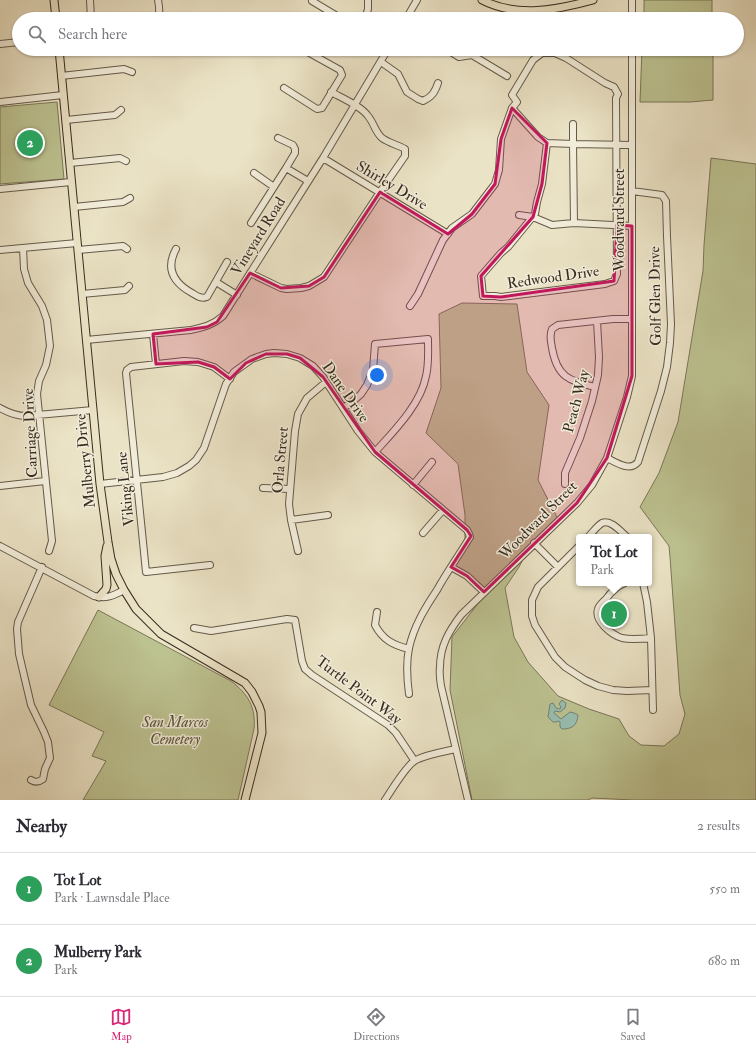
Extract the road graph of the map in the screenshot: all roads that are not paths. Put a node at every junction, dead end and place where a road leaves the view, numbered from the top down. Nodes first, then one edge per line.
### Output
1 (54, 0) edge
2 (90, 0) edge
3 (158, 0) edge
4 (368, 0) edge
5 (417, 0) edge
6 (482, 0) edge
7 (593, 0) edge
8 (632, 0) edge
9 (312, 1) edge
10 (55, 12) edge
11 (91, 12) edge
12 (159, 12) edge
13 (330, 12) edge
14 (367, 12) edge
15 (410, 12) edge
16 (632, 12) edge
17 (12, 43) edge
18 (0, 44) edge
19 (60, 56) edge
20 (315, 56) edge
21 (384, 56) edge
22 (474, 56) edge
23 (538, 56) edge
24 (562, 56) edge
25 (632, 56) edge
26 (381, 62) junction
27 (132, 72) dead end
28 (61, 76) junction
29 (506, 76) dead end
30 (438, 83) dead end
31 (284, 88) dead end
32 (331, 92) junction
33 (63, 95) junction
34 (0, 102) edge
35 (354, 105) junction
36 (512, 108) junction
37 (121, 110) dead end
38 (66, 120) junction
39 (573, 124) dead end
40 (278, 138) dead end
41 (547, 143) junction
42 (573, 144) junction
43 (615, 144) junction
44 (632, 145) junction
45 (323, 158) junction
46 (126, 161) dead end
47 (70, 163) junction
48 (286, 168) junction
49 (254, 173) dead end
50 (308, 181) junction
51 (71, 182) junction
52 (274, 186) junction
53 (0, 189) edge
54 (632, 191) junction
55 (380, 192) junction
56 (130, 198) dead end
57 (74, 207) junction
58 (519, 215) dead end
59 (534, 217) junction
60 (251, 223) dead end
61 (574, 223) junction
62 (617, 225) junction
63 (632, 226) junction
64 (448, 234) junction
65 (78, 246) junction
66 (23, 248) junction
67 (127, 248) dead end
68 (176, 249) dead end
69 (0, 250) edge
70 (227, 262) dead end
71 (250, 273) junction
72 (216, 282) junction
73 (129, 286) dead end
74 (82, 294) junction
75 (237, 295) junction
76 (410, 306) dead end
77 (632, 319) junction
78 (597, 321) junction
79 (153, 334) junction
80 (86, 340) junction
81 (156, 364) junction
82 (230, 379) junction
83 (326, 382) junction
84 (595, 388) junction
85 (0, 408) edge
86 (343, 408) junction
87 (93, 410) junction
88 (39, 415) junction
89 (375, 452) junction
90 (607, 458) junction
91 (432, 462) dead end
92 (137, 480) junction
93 (45, 481) junction
94 (100, 484) junction
95 (565, 484) dead end
96 (413, 485) junction
97 (0, 486) edge
98 (263, 488) dead end
99 (290, 489) junction
100 (443, 510) junction
101 (328, 515) dead end
102 (291, 520) junction
103 (423, 533) dead end
104 (591, 534) edge
105 (623, 534) edge
106 (108, 542) junction
107 (534, 543) junction
108 (0, 546) edge
109 (576, 549) edge
110 (49, 551) dead end
111 (298, 551) dead end
112 (210, 565) dead end
113 (451, 566) junction
114 (558, 567) junction
115 (42, 568) junction
116 (620, 586) edge
117 (644, 586) edge
118 (124, 590) junction
119 (484, 592) junction
120 (99, 597) junction
121 (377, 612) dead end
122 (194, 628) dead end
123 (651, 638) junction
124 (409, 649) junction
125 (652, 690) junction
126 (409, 694) dead end
127 (653, 710) dead end
128 (456, 749) junction
129 (414, 760) junction
130 (31, 780) dead end
131 (245, 800) edge
132 (385, 800) edge
133 (468, 800) edge

1 - 10 main road
2 - 11 street
3 - 12 street
4 - 14 street
5 - 15 street
6 - 7 main road
8 - 16 street
9 - 13 street
17 - 18 street
19 - 28 main road, Mulberry Drive
20 - 32 street
21 - 26 street, Vineyard Road
22 - 29 street
23 - 36 street
24 - 43 street
25 - 44 street, Woodward Street
26 - 30 street
26 - 35 street, Vineyard Road
27 - 28 street
28 - 33 main road, Mulberry Drive
31 - 32 street
32 - 35 street
33 - 34 street
33 - 38 main road, Mulberry Drive
35 - 45 street, Vineyard Road
35 - 55 street
36 - 41 street
36 - 64 street
37 - 38 street
38 - 47 main road, Mulberry Drive
39 - 42 street
40 - 48 street
41 - 42 street
41 - 59 street
42 - 43 street
42 - 61 street
43 - 44 street
43 - 62 street
44 - 54 street, Woodward Street
45 - 50 street, Vineyard Road
45 - 55 street, Shirley Drive
46 - 47 street
47 - 51 main road, Mulberry Drive
48 - 50 street
48 - 52 street
49 - 52 street
50 - 71 street, Vineyard Road
51 - 53 street
51 - 57 main road, Mulberry Drive
52 - 60 street
54 - 63 street, Woodward Street
54 - 90 street, Golf Glen Drive
55 - 64 street, Shirley Drive
55 - 71 street
56 - 57 street
57 - 65 main road, Mulberry Drive
58 - 59 street
59 - 61 street
59 - 62 street, Redwood Drive
61 - 62 street
62 - 63 street
63 - 77 street, Woodward Street
64 - 76 street
65 - 66 street
65 - 67 street
65 - 74 main road, Mulberry Drive
66 - 69 street
66 - 88 street, Carriage Drive
68 - 72 street
70 - 72 street
71 - 75 street, Vineyard Road
72 - 75 street
73 - 74 street
74 - 80 main road, Mulberry Drive
75 - 79 street, Vineyard Road
77 - 78 street
77 - 90 street, Woodward Street
78 - 84 street, Peach Way
78 - 84 street
79 - 80 street, Vineyard Road
79 - 81 street
80 - 87 main road, Mulberry Drive
81 - 82 street, Viking Lane
81 - 92 street, Viking Lane
82 - 83 street, Dane Drive
82 - 92 street, Dane Drive
83 - 86 street, Dane Drive
83 - 99 street, Orla Street
84 - 95 street, Peach Way
85 - 88 street
86 - 89 street, Dane Drive
86 - 89 street
87 - 88 street
87 - 94 main road, Mulberry Drive
88 - 93 street, Carriage Drive
89 - 96 street, Dane Drive
90 - 107 street, Woodward Street
91 - 96 street
92 - 94 street, Dane Drive
92 - 112 street, Viking Lane
93 - 97 street
93 - 110 street, Carriage Drive
94 - 106 main road, Mulberry Drive
96 - 100 street, Dane Drive
98 - 99 street
99 - 102 street, Orla Street
100 - 103 street
100 - 113 street, Dane Drive
101 - 102 street
102 - 111 street, Orla Street
104 - 105 street
106 - 118 main road, Mulberry Drive
106 - 120 main road
107 - 114 street
107 - 119 street, Woodward Street
108 - 115 street
109 - 114 street
113 - 119 street
113 - 124 street
114 - 125 street
115 - 120 street
115 - 130 street
116 - 123 street
117 - 123 street
118 - 120 street
118 - 131 main road, Mulberry Drive
119 - 128 street, Woodward Street
121 - 124 street
122 - 129 street, Turtle Point Way
123 - 125 street
124 - 126 street
125 - 127 street
128 - 129 street
128 - 133 street, Woodward Street
129 - 132 street

